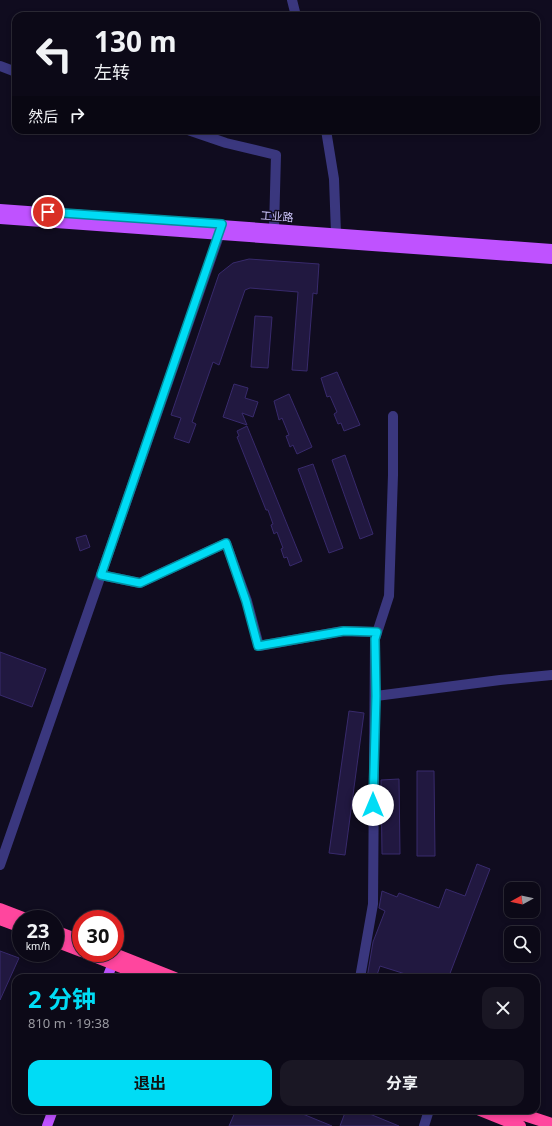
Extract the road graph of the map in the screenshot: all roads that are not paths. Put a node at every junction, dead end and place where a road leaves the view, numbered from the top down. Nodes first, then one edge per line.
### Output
1 (292, 0) edge
2 (295, 12) edge
3 (0, 66) edge
4 (12, 70) edge
5 (200, 134) edge
6 (327, 134) edge
7 (0, 209) edge
8 (0, 219) edge
9 (274, 228) junction
10 (221, 229) junction
11 (336, 233) junction
12 (552, 249) edge
13 (552, 259) edge
14 (393, 416) dead end
15 (101, 575) junction
16 (377, 632) junction
17 (552, 675) edge
18 (376, 696) junction
19 (0, 865) edge
20 (0, 909) edge
21 (12, 914) edge
22 (0, 919) edge
23 (12, 924) edge
24 (111, 962) edge
25 (120, 962) edge
26 (124, 962) edge
27 (108, 974) edge
28 (142, 974) edge
29 (162, 974) edge
30 (361, 974) edge
31 (52, 1114) edge
32 (428, 1114) edge
33 (490, 1114) edge
34 (521, 1114) edge
35 (552, 1124) edge
36 (47, 1126) edge
37 (424, 1126) edge
38 (520, 1126) edge

1 - 2 street
3 - 4 street
5 - 9 street
6 - 11 street
7 - 10 main road, 工业路
8 - 10 main road, 工业路
9 - 10 main road, 工业路
9 - 11 main road, 工业路
10 - 13 main road, 工业路
10 - 15 street
11 - 12 main road, 工业路
14 - 16 street
15 - 16 street
15 - 19 street
16 - 18 street
17 - 18 street
18 - 30 street
20 - 21 highway
22 - 23 highway
24 - 27 main road
25 - 28 highway
26 - 29 highway
31 - 36 main road
32 - 37 street
33 - 38 highway
34 - 35 highway

